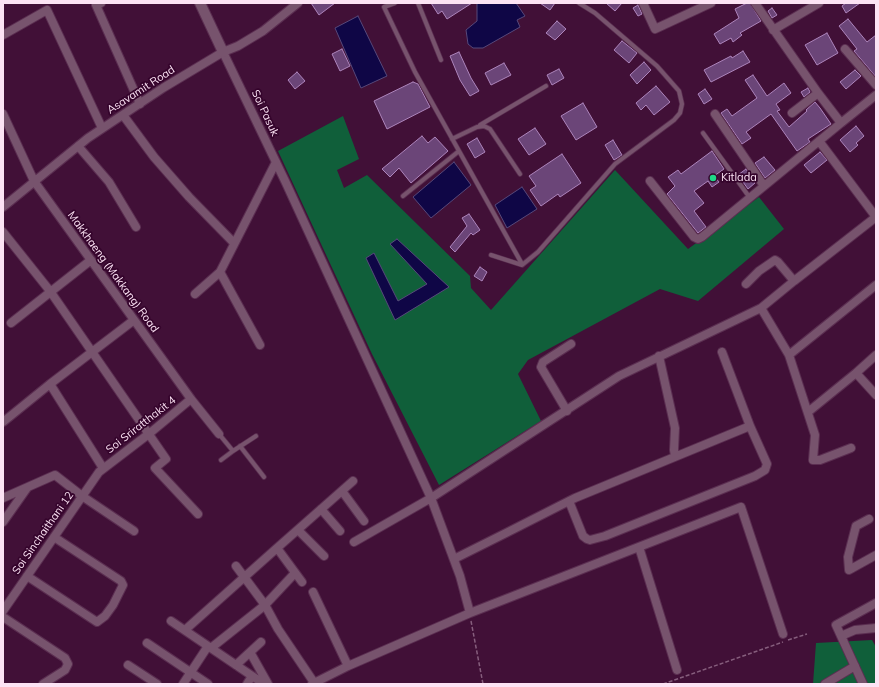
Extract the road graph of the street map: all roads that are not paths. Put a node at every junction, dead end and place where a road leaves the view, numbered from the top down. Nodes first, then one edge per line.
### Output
1 (101, 3) edge
2 (200, 3) edge
3 (395, 3) edge
4 (418, 3) edge
5 (579, 3) edge
6 (643, 3) edge
7 (711, 3) edge
8 (755, 3) edge
9 (819, 3) edge
10 (295, 4) edge
11 (773, 30) junction
12 (3, 35) edge
13 (845, 49) dead end
14 (223, 52) junction
15 (441, 60) dead end
16 (876, 85) edge
17 (546, 86) dead end
18 (818, 93) junction
19 (876, 95) edge
20 (140, 104) junction
21 (792, 113) dead end
22 (3, 114) edge
23 (715, 114) dead end
24 (123, 115) junction
25 (841, 123) junction
26 (477, 127) junction
27 (102, 128) junction
28 (703, 133) dead end
29 (452, 139) junction
30 (819, 141) junction
31 (78, 146) junction
32 (459, 151) junction
33 (276, 162) junction
34 (520, 174) dead end
35 (34, 181) junction
36 (650, 181) dead end
37 (764, 186) junction
38 (403, 196) dead end
39 (750, 198) junction
40 (3, 207) edge
41 (876, 217) edge
42 (136, 227) dead end
43 (3, 232) edge
44 (234, 243) junction
45 (491, 255) dead end
46 (91, 260) junction
47 (522, 265) junction
48 (220, 272) junction
49 (794, 281) junction
50 (746, 284) dead end
51 (876, 285) edge
52 (50, 291) junction
53 (195, 294) dead end
54 (761, 308) junction
55 (134, 320) junction
56 (11, 322) dead end
57 (571, 344) dead end
58 (260, 345) dead end
59 (722, 352) dead end
60 (92, 353) junction
61 (789, 355) junction
62 (876, 355) edge
63 (659, 356) junction
64 (856, 373) junction
65 (50, 384) junction
66 (876, 395) edge
67 (191, 399) junction
68 (567, 411) junction
69 (808, 412) junction
70 (3, 422) edge
71 (750, 426) junction
72 (150, 433) junction
73 (219, 434) joint
74 (256, 436) dead end
75 (240, 446) junction
76 (851, 448) dead end
77 (233, 451) junction
78 (675, 456) junction
79 (221, 460) dead end
80 (103, 468) junction
81 (264, 477) dead end
82 (354, 481) dead end
83 (27, 487) junction
84 (342, 491) junction
85 (82, 496) junction
86 (3, 498) edge
87 (431, 498) junction
88 (569, 501) junction
89 (322, 509) junction
90 (198, 514) dead end
91 (869, 519) dead end
92 (364, 521) dead end
93 (3, 522) edge
94 (298, 530) junction
95 (340, 531) dead end
96 (134, 532) dead end
97 (54, 537) junction
98 (354, 542) dead end
99 (639, 547) junction
100 (277, 548) junction
101 (876, 555) edge
102 (324, 556) dead end
103 (454, 559) junction
104 (236, 566) dead end
105 (295, 573) junction
106 (27, 576) junction
107 (245, 577) junction
108 (302, 582) dead end
109 (313, 592) dead end
110 (876, 603) edge
111 (265, 605) junction
112 (3, 611) edge
113 (470, 613) junction
114 (3, 617) edge
115 (171, 621) dead end
116 (876, 628) edge
117 (185, 630) junction
118 (783, 634) dead end
119 (841, 636) junction
120 (261, 642) dead end
121 (147, 643) dead end
122 (209, 647) junction
123 (250, 652) junction
124 (128, 665) dead end
125 (236, 665) junction
126 (348, 666) junction
127 (855, 666) junction
128 (677, 670) dead end
129 (191, 672) junction
130 (252, 676) junction
131 (43, 684) edge
132 (157, 684) edge
133 (183, 684) edge
134 (208, 684) edge
135 (247, 684) edge
136 (264, 684) edge
137 (268, 684) edge
138 (314, 684) edge
139 (825, 684) edge
140 (863, 684) edge

1 - 20 street
2 - 14 street
3 - 29 lane
4 - 15 lane
5 - 47 lane
6 - 7 street
8 - 11 street
9 - 11 street
10 - 14 street, Asavamit Road
11 - 18 street
12 - 27 street
13 - 16 street
14 - 20 street, Asavamit Road
14 - 33 street, Soi Pasuk
17 - 26 lane
18 - 21 street
18 - 25 street
19 - 25 street
20 - 24 street, Asavamit Road
22 - 35 street, Makkhaeng (Makkang) Road
23 - 37 street
24 - 27 street, Asavamit Road
24 - 44 street
25 - 30 street
26 - 29 lane
26 - 34 lane
27 - 31 street, Asavamit Road
28 - 39 lane
29 - 32 lane
30 - 37 street
30 - 41 street
31 - 35 street, Asavamit Road
31 - 42 street
32 - 38 lane
32 - 47 lane
33 - 44 street
33 - 87 street, Soi Pasuk
35 - 40 street, Asavamit Road
35 - 46 street, Makkhaeng (Makkang) Road
36 - 39 street
37 - 39 street
41 - 49 street
43 - 52 street
44 - 48 street
45 - 47 lane
46 - 52 street
46 - 55 street, Makkhaeng (Makkang) Road
48 - 53 street
48 - 58 street
49 - 50 street
49 - 54 street
51 - 61 street
52 - 56 street
52 - 60 street
54 - 61 street
54 - 63 street
55 - 60 street
55 - 67 street, Makkhaeng (Makkang) Road
57 - 68 street
59 - 71 street
60 - 65 street
60 - 72 street
61 - 69 street
62 - 64 street
63 - 68 street
63 - 78 street
64 - 66 street
64 - 69 street
65 - 70 street
65 - 80 street
67 - 72 street, Soi Sriratthakit 4
67 - 73 street, Makkhaeng (Makkang) Road
68 - 87 street
69 - 76 street
71 - 78 street
71 - 88 street
72 - 80 street, Soi Sriratthakit 4
72 - 90 street
73 - 77 lane
74 - 75 lane
75 - 77 lane
75 - 81 lane
77 - 79 lane
78 - 88 street
80 - 85 street, Soi Sinchaithani 12
82 - 84 street
83 - 85 street
83 - 86 street
83 - 93 street
84 - 89 street
84 - 92 street
85 - 96 street
85 - 97 street, Soi Sinchaithani 12
87 - 98 street
87 - 103 street, Soi Pasuk
88 - 103 street
89 - 94 street
89 - 95 street
91 - 101 street
94 - 100 street
94 - 102 street
97 - 106 street, Soi Sinchaithani 12
97 - 106 street
99 - 113 street
99 - 118 street
99 - 128 street
100 - 105 street
100 - 107 street
103 - 113 street, Soi Pasuk
104 - 107 street
105 - 108 street
105 - 111 street
106 - 112 street, Soi Sinchaithani 12
107 - 111 street
107 - 117 street
109 - 126 street
110 - 119 street
111 - 122 street
111 - 138 street
113 - 126 street
114 - 131 street
115 - 117 street
116 - 119 street
117 - 122 street
119 - 127 street
120 - 123 street
121 - 129 street
122 - 125 street
122 - 129 street
123 - 125 street
123 - 137 street
124 - 132 street
125 - 130 street
126 - 138 street
127 - 139 street
127 - 140 street
129 - 133 street
129 - 134 street
130 - 135 street
130 - 136 street

